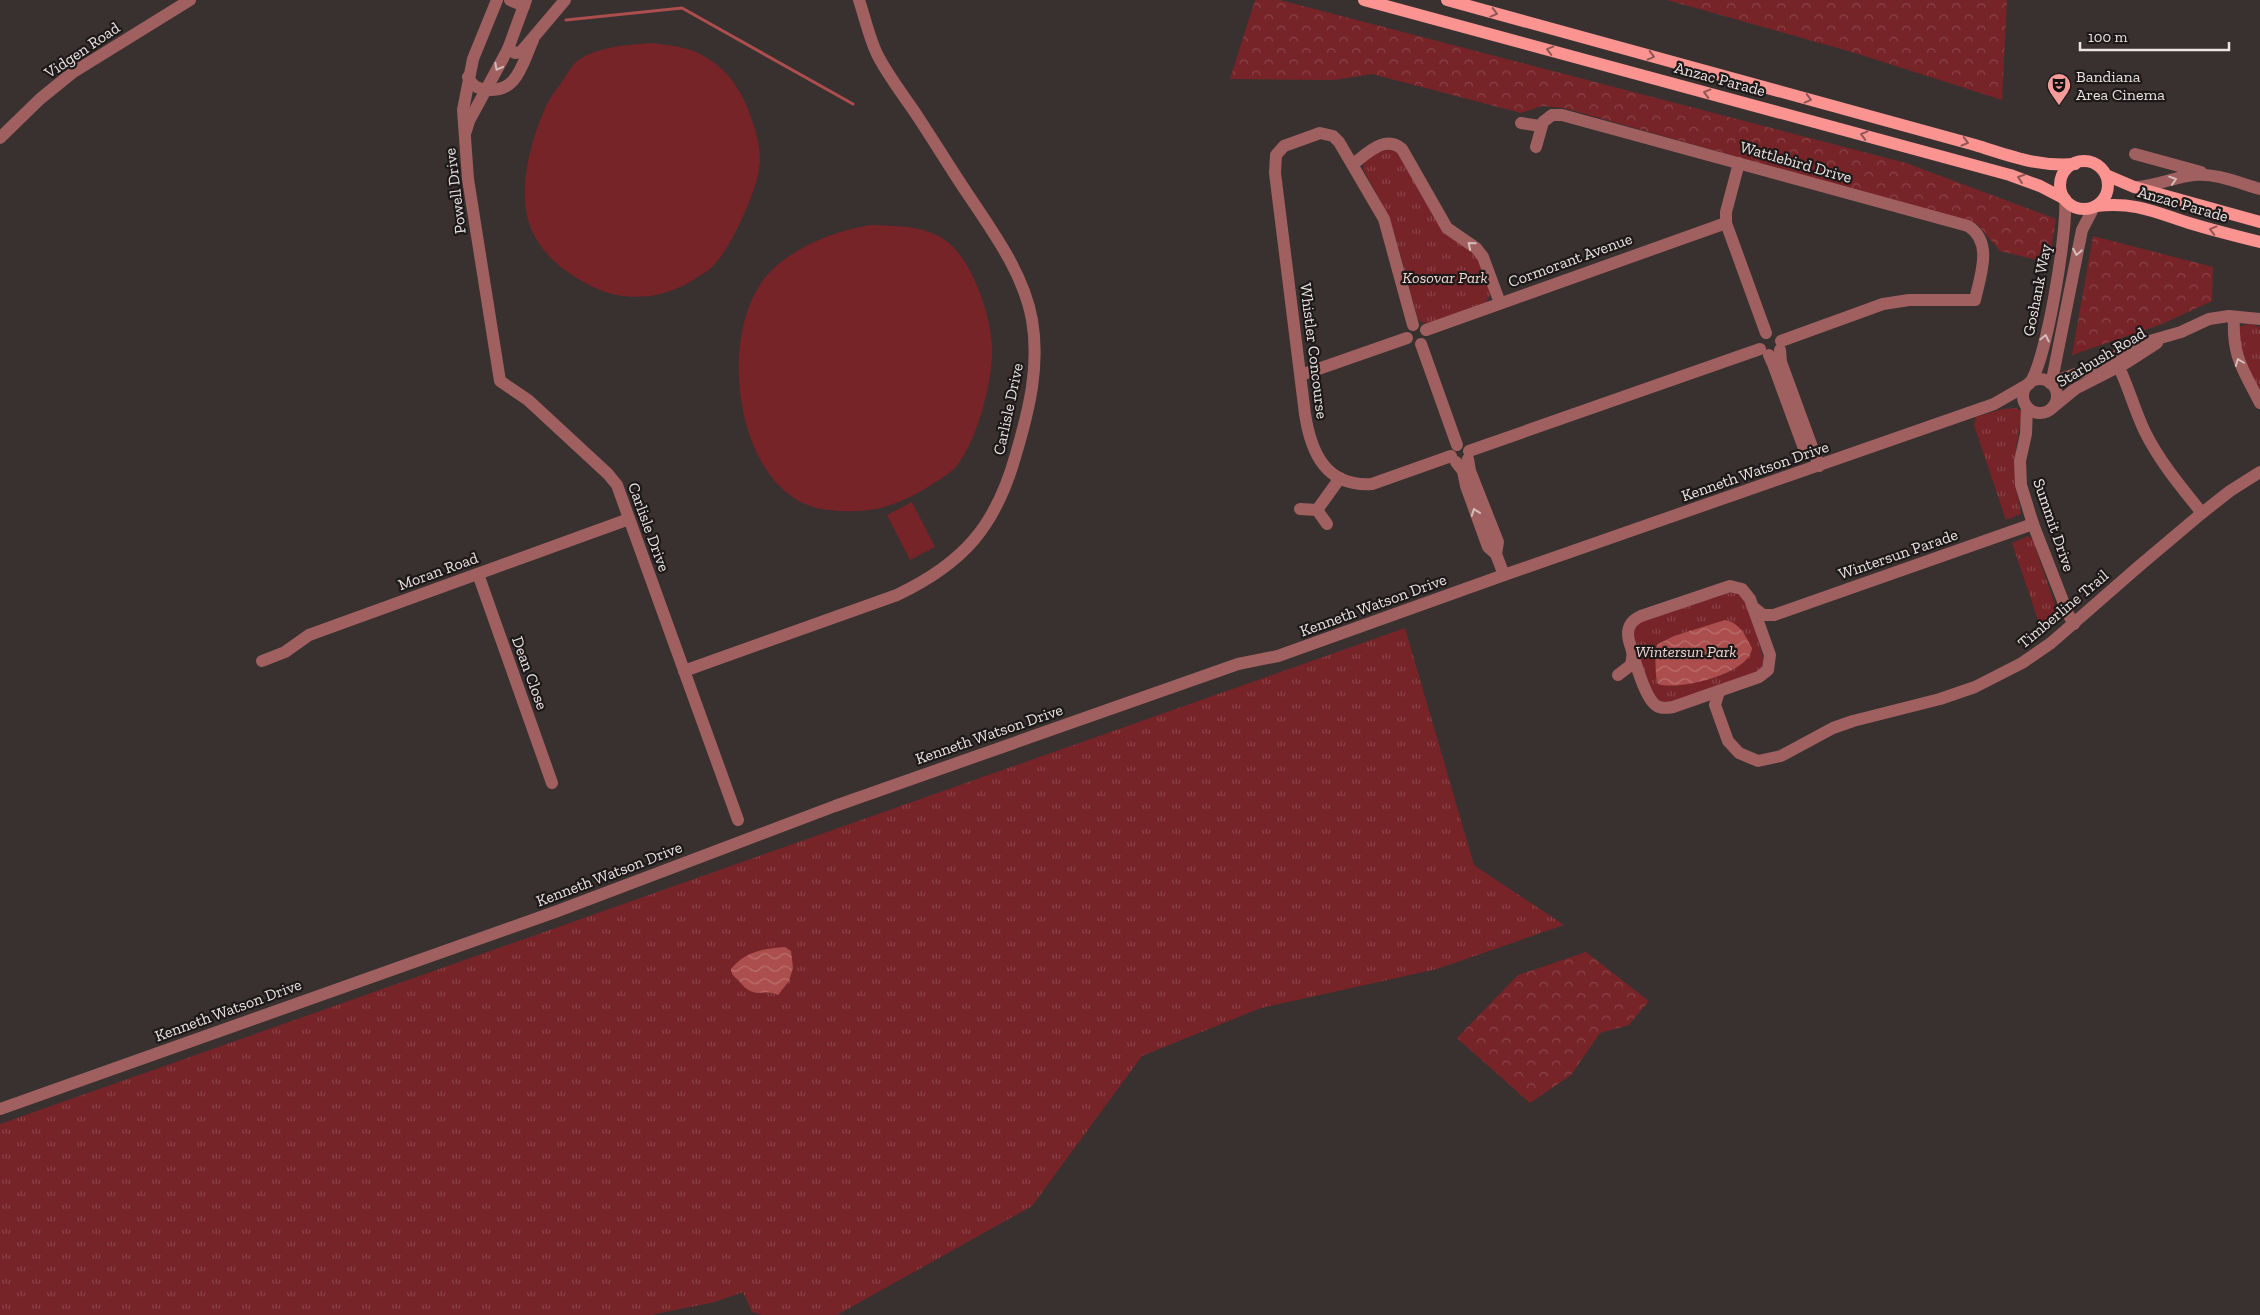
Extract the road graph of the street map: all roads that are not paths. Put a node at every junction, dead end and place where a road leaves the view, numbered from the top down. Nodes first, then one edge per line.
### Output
1 (190, 0) edge
2 (497, 0) edge
3 (510, 0) edge
4 (565, 0) edge
5 (859, 0) edge
6 (1364, 0) edge
7 (1448, 0) edge
8 (525, 3) edge
9 (533, 40) junction
10 (508, 49) junction
11 (468, 77) junction
12 (486, 90) junction
13 (1521, 123) dead end
14 (1540, 126) junction
15 (465, 136) junction
16 (0, 138) edge
17 (1536, 147) dead end
18 (2135, 154) dead end
19 (1739, 163) junction
20 (1353, 164) junction
21 (2076, 164) junction
22 (2106, 175) junction
23 (2213, 175) junction
24 (2134, 188) junction
25 (2260, 189) edge
26 (2065, 200) junction
27 (2095, 206) junction
28 (2260, 222) edge
29 (1726, 223) junction
30 (2260, 242) edge
31 (1975, 300) joint
32 (1500, 303) junction
33 (2234, 316) junction
34 (2260, 319) edge
35 (1413, 325) junction
36 (1426, 330) junction
37 (1407, 338) junction
38 (1421, 344) junction
39 (2058, 347) junction
40 (1772, 349) junction
41 (2117, 362) junction
42 (2085, 371) junction
43 (1301, 375) junction
44 (500, 382) joint
45 (2050, 382) junction
46 (2028, 384) junction
47 (2260, 403) edge
48 (1994, 404) junction
49 (2026, 406) junction
50 (2053, 408) junction
51 (2026, 434) junction
52 (1460, 454) junction
53 (1815, 467) junction
54 (2260, 472) edge
55 (1340, 478) junction
56 (1300, 509) dead end
57 (1317, 510) junction
58 (2202, 514) junction
59 (629, 519) junction
60 (1327, 524) dead end
61 (2033, 524) junction
62 (478, 574) junction
63 (1504, 575) junction
64 (1753, 607) junction
65 (1774, 615) junction
66 (2074, 624) junction
67 (1762, 634) junction
68 (1633, 652) junction
69 (262, 661) dead end
70 (684, 671) junction
71 (1643, 683) junction
72 (1719, 691) junction
73 (1697, 699) junction
74 (1716, 710) junction
75 (552, 783) dead end
76 (738, 820) dead end
77 (0, 1109) edge

1 - 16 street, Vidgen Road
2 - 11 street, Powell Drive
3 - 8 street
4 - 9 street
5 - 70 street, Carlisle Drive
26 -> 6 main road, Anzac Parade
7 -> 21 main road, Anzac Parade
8 - 10 street
9 - 10 street
9 - 12 street
10 -> 12 street
11 - 12 street
11 - 15 street, Powell Drive
12 - 15 street
13 - 14 street
14 - 17 street
14 - 19 street, Wattlebird Drive
15 - 44 street, Powell Drive
18 - 23 street
19 - 29 street
19 - 31 street, Wattlebird Drive
32 -> 20 street
20 - 35 street
20 - 43 street, Whistler Concourse
21 - 22 main road
21 - 26 main road
22 - 24 main road, Anzac Parade
22 - 27 main road
24 -> 23 street, Anzac Parade
23 - 25 street, Anzac Parade
24 - 28 main road, Anzac Parade
26 - 27 main road
46 -> 26 street, Goshank Way
30 -> 27 main road, Anzac Parade
27 -> 39 street, Goshank Way
29 - 32 street, Cormorant Avenue
29 - 40 street
31 - 40 street, Whistler Concourse
32 - 36 street, Cormorant Avenue
33 - 34 street, Starbush Road
33 - 41 street, Starbush Road
47 -> 33 street
35 - 36 street
35 - 37 street
36 - 38 street
37 - 38 street
37 - 43 street
38 - 52 street
39 - 42 street, Goshank Way
39 - 45 street, Goshank Way
40 - 52 street, Whistler Concourse
40 - 53 street
41 - 42 street, Starbush Road
41 - 50 street, Starbush Road
41 - 58 street
42 - 45 street, Starbush Road
43 - 55 street, Whistler Concourse
44 - 59 street, Carlisle Drive
45 - 46 street
45 - 50 street
46 - 48 street, Kenneth Watson Drive
46 - 49 street
48 - 49 street, Kenneth Watson Drive
48 - 53 street, Kenneth Watson Drive
49 - 50 street
49 - 51 street, Summit Drive
50 - 51 street
51 - 61 street, Summit Drive
52 - 55 street, Whistler Concourse
52 - 63 street
53 - 63 street, Kenneth Watson Drive
54 - 58 street, Timberline Trail
55 - 57 street
56 - 57 street
57 - 60 street
58 - 66 street, Timberline Trail
59 - 62 street, Moran Road
59 - 70 street, Carlisle Drive
61 - 65 street, Wintersun Parade
61 - 66 street, Summit Drive
62 - 69 street, Moran Road
62 - 75 street, Dean Close
63 - 77 street, Kenneth Watson Drive
64 - 65 street
64 - 67 street
64 - 68 street
65 - 67 street
66 - 74 street, Timberline Trail
67 - 72 street
68 - 71 street
68 - 71 street
70 - 76 street, Carlisle Drive
71 - 73 street
72 - 73 street
72 - 74 street, Timberline Trail
73 - 74 street

